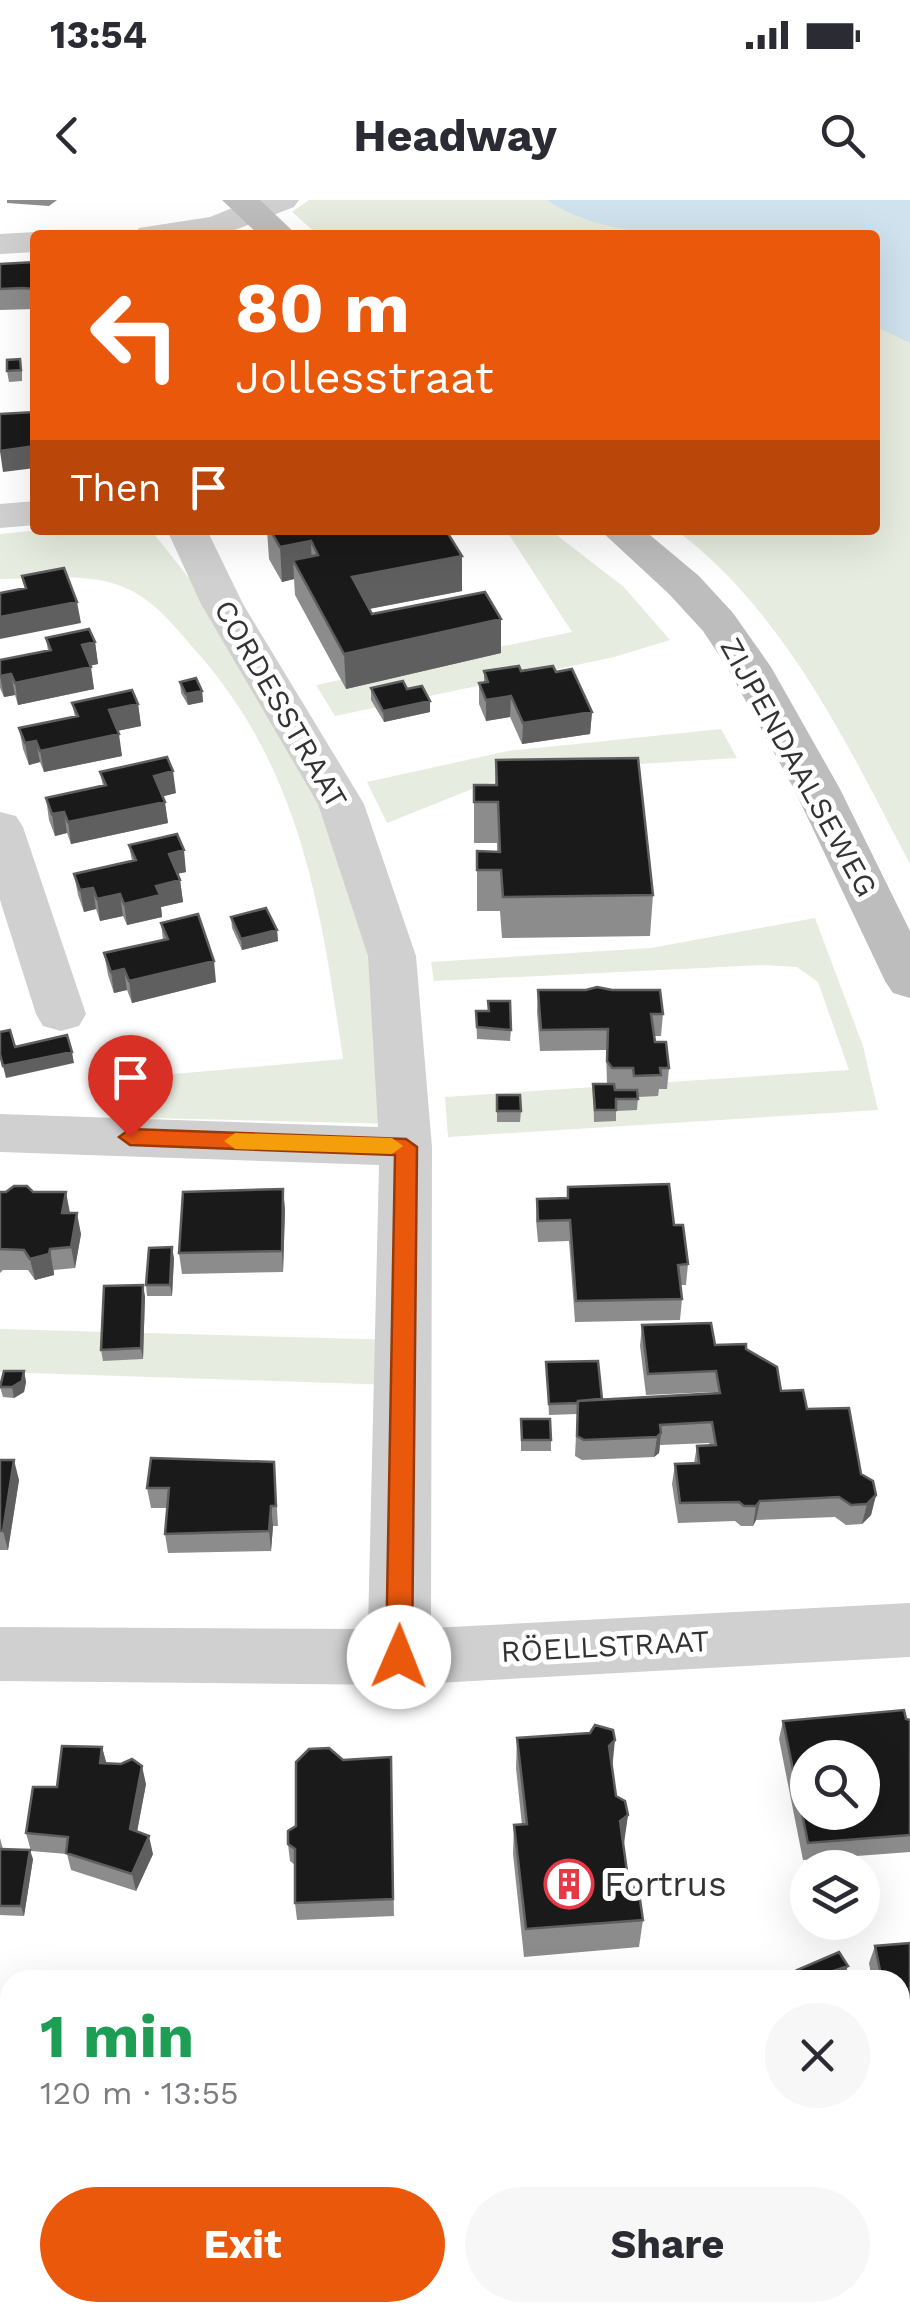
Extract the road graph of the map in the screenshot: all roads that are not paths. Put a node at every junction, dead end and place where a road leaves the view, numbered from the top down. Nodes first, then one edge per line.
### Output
1 (264, 212) edge
2 (188, 230) edge
3 (30, 242) edge
4 (0, 244) edge
5 (30, 513) edge
6 (0, 516) edge
7 (189, 535) edge
8 (626, 535) edge
9 (0, 826) edge
10 (910, 981) edge
11 (61, 1014) dead end
12 (0, 1133) edge
13 (406, 1147) junction
14 (910, 1630) edge
15 (0, 1654) edge
16 (399, 1657) junction

1 - 2 street
3 - 4 street
5 - 6 street
7 - 13 street, CORDESSTRAAT
8 - 10 main road, ZIJPENDAALSEWEG
9 - 11 street
12 - 13 street
13 - 16 street, CORDESSTRAAT
14 - 16 street, RÖELLSTRAAT
15 - 16 street, RÖELLSTRAAT

